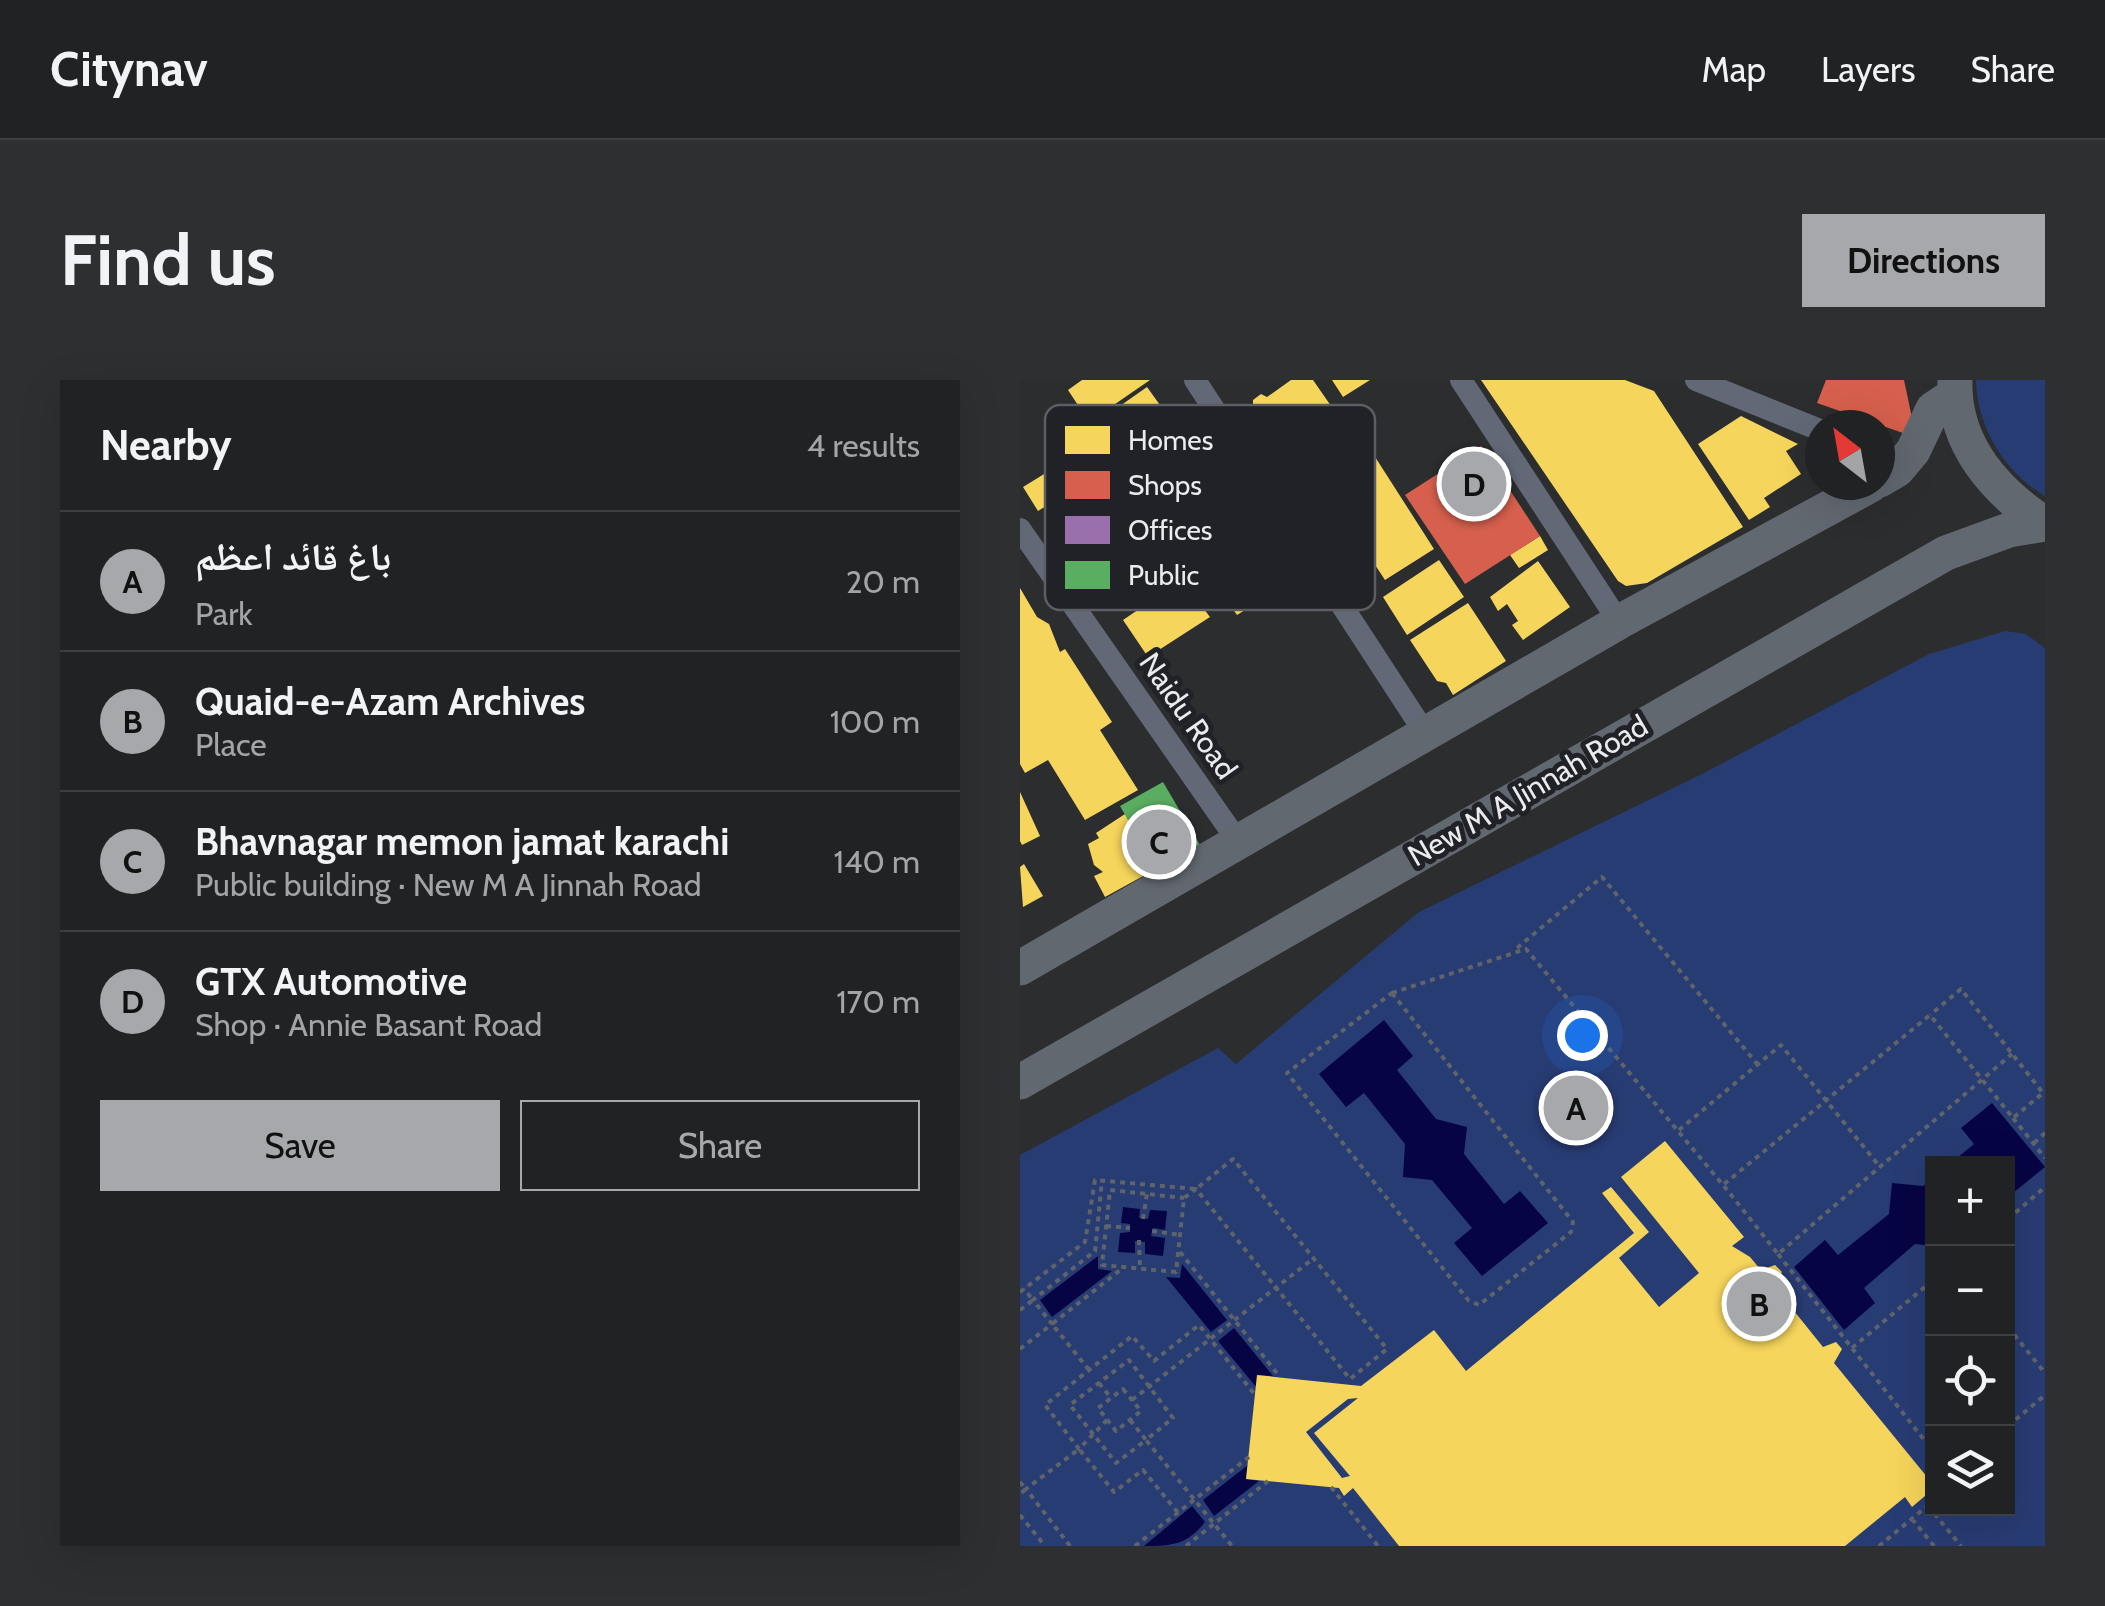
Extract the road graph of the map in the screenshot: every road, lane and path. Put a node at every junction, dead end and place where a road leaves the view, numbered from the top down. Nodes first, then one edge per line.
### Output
1 (1196, 380) edge
2 (1461, 380) edge
3 (1696, 380) edge
4 (1955, 388) edge
5 (1212, 405) edge
6 (1805, 424) edge
7 (1895, 471) edge
8 (1843, 500) edge
9 (2045, 524) edge
10 (1020, 529) edge
11 (1045, 565) edge
12 (1077, 610) edge
13 (1346, 610) edge
14 (1619, 622) junction
15 (1426, 733) junction
16 (1238, 840) junction
17 (1518, 948) junction
18 (1020, 968) edge
19 (1392, 993) junction
20 (1930, 1014) junction
21 (2012, 1054) junction
22 (1758, 1064) junction
23 (1982, 1080) junction
24 (1020, 1082) edge
25 (2044, 1092) edge
26 (1826, 1100) junction
27 (2013, 1118) junction
28 (1679, 1130) junction
29 (2045, 1133) edge
30 (2033, 1143) junction
31 (2045, 1158) edge
32 (1880, 1167) junction
33 (1102, 1180) junction
34 (1723, 1185) junction
35 (2045, 1187) edge
36 (1196, 1189) junction
37 (1148, 1194) junction
38 (1184, 1198) junction
39 (2015, 1212) edge
40 (1143, 1218) dead end
41 (1106, 1226) junction
42 (1130, 1228) dead end
43 (1152, 1232) dead end
44 (1181, 1235) junction
45 (1140, 1240) dead end
46 (1179, 1251) junction
47 (1778, 1254) junction
48 (1314, 1258) junction
49 (1124, 1267) junction
50 (1140, 1268) junction
51 (1925, 1287) edge
52 (1276, 1288) junction
53 (1022, 1290) edge
54 (1033, 1300) junction
55 (1020, 1310) edge
56 (1235, 1321) junction
57 (1052, 1324) junction
58 (2015, 1336) edge
59 (1211, 1340) junction
60 (1852, 1348) junction
61 (1020, 1349) edge
62 (1089, 1370) junction
63 (2045, 1374) edge
64 (1280, 1377) dead end
65 (1100, 1383) junction
66 (1150, 1388) junction
67 (2045, 1395) edge
68 (1256, 1396) dead end
69 (1111, 1398) junction
70 (1132, 1400) junction
71 (1107, 1420) junction
72 (1130, 1420) junction
73 (2015, 1420) edge
74 (1092, 1432) junction
75 (1146, 1440) junction
76 (1925, 1441) edge
77 (1079, 1449) junction
78 (1249, 1458) dead end
79 (1020, 1482) edge
80 (1268, 1482) dead end
81 (1332, 1487) dead end
82 (1026, 1490) junction
83 (1020, 1494) edge
84 (1194, 1500) junction
85 (1925, 1508) edge
86 (1179, 1514) junction
87 (1020, 1515) edge
88 (1939, 1516) edge
89 (1912, 1519) junction
90 (1214, 1524) junction
91 (1198, 1536) junction
92 (1045, 1546) edge
93 (1070, 1546) edge
94 (1135, 1546) edge
95 (1186, 1546) edge
96 (1206, 1546) edge
97 (1232, 1546) edge
98 (1378, 1546) edge
99 (1879, 1546) edge
100 (1934, 1546) edge
101 (1961, 1546) edge

1 - 5 street
2 - 14 street
3 - 6 street
4 - 7 main road
4 - 9 main road
8 - 14 main road
9 - 24 main road, New M A Jinnah Road
10 - 11 street, Naidu Road
12 - 16 street, Naidu Road
13 - 15 street
14 - 15 main road
15 - 16 main road
16 - 18 main road
17 - 19 path
17 - 22 path
17 - 28 path
19 - 19 path
20 - 21 path
20 - 23 path
20 - 26 path
21 - 23 path
21 - 25 path
22 - 26 path
22 - 28 path
23 - 27 path
23 - 32 path
25 - 27 path
26 - 32 path
26 - 34 path
27 - 30 path
28 - 34 path
29 - 30 path
30 - 31 path
32 - 47 path
33 - 36 path
33 - 53 path
33 - 54 path
34 - 47 path
35 - 39 path
36 - 38 path
36 - 48 path
36 - 52 path
37 - 38 path
37 - 40 path
37 - 41 path
38 - 44 path
41 - 42 path
41 - 49 path
43 - 44 path
44 - 46 path
45 - 50 path
46 - 50 path
46 - 56 path
47 - 60 path
48 - 52 path
48 - 52 path
49 - 50 path
49 - 57 path
51 - 60 path
52 - 56 path
53 - 54 path
54 - 55 path
54 - 57 path
56 - 59 path
56 - 64 path
57 - 61 path
57 - 62 path
58 - 63 path
59 - 62 path
59 - 66 path
59 - 68 path
60 - 76 path
62 - 77 path
65 - 66 path
65 - 69 path
65 - 74 path
66 - 70 path
66 - 75 path
67 - 73 path
69 - 70 path
69 - 71 path
70 - 72 path
71 - 72 path
71 - 74 path
72 - 75 path
74 - 75 path
74 - 77 path
75 - 84 path
77 - 82 path
77 - 86 path
78 - 84 path
79 - 82 path
80 - 90 path
81 - 98 path
82 - 83 path
82 - 93 path
84 - 86 path
84 - 90 path
85 - 89 path
86 - 94 path
87 - 92 path
88 - 101 path
89 - 99 path
89 - 100 path
90 - 91 path
90 - 97 path
91 - 95 path
91 - 96 path

